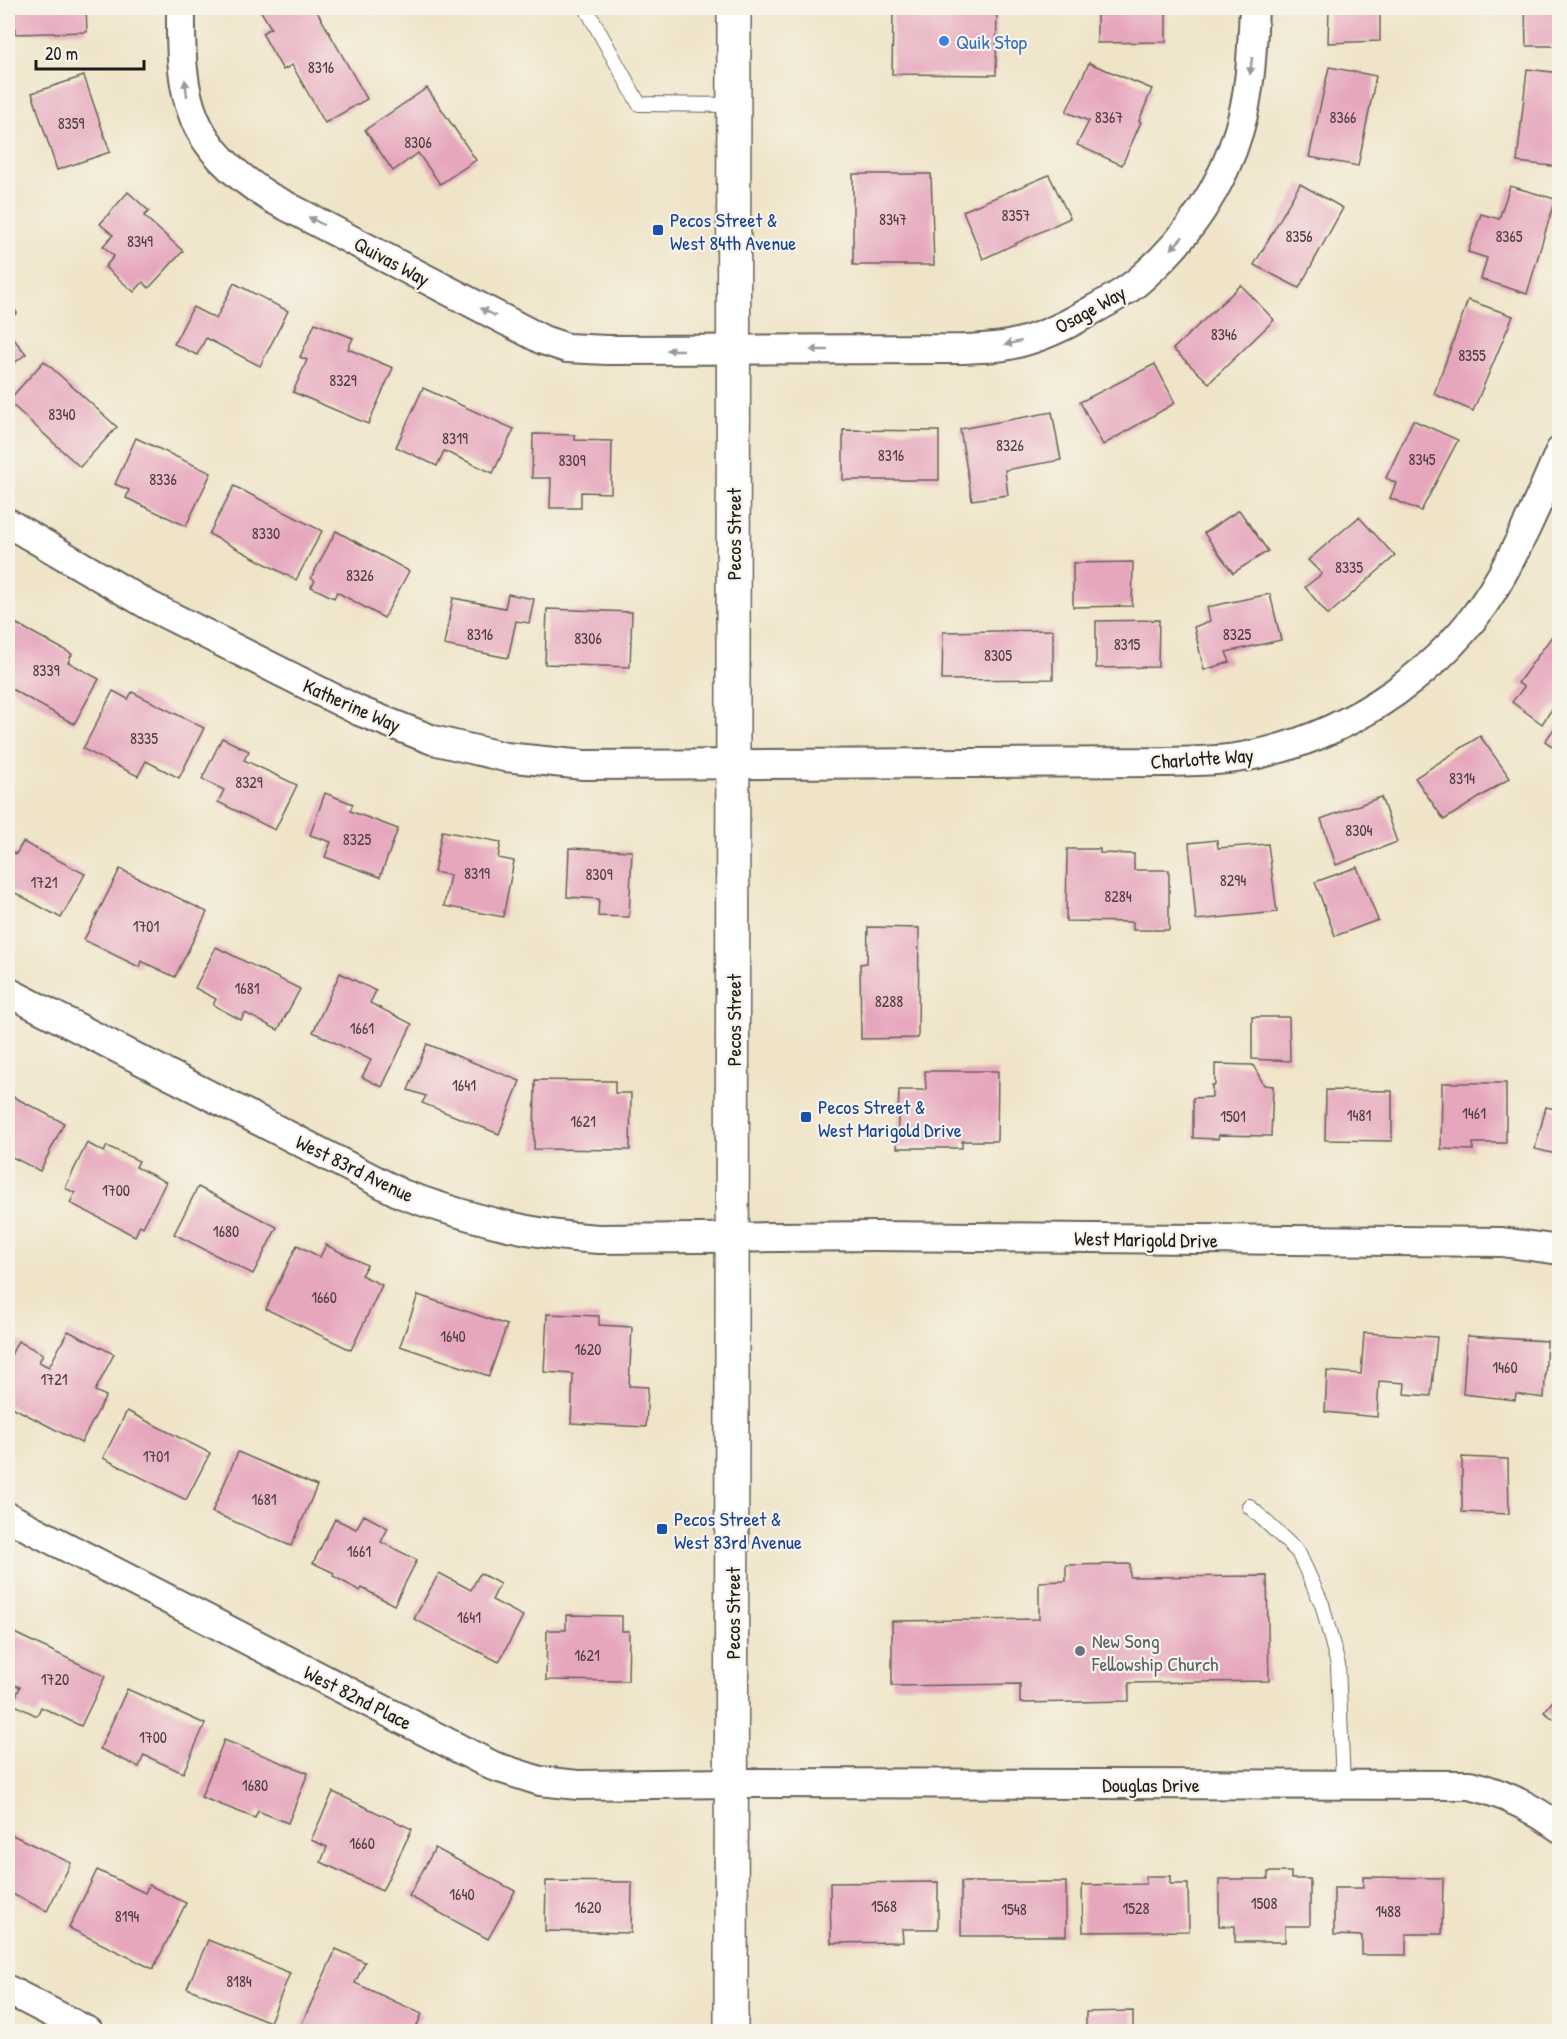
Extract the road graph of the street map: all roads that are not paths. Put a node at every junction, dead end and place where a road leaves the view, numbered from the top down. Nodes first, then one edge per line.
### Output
1 (181, 8) edge
2 (586, 8) edge
3 (734, 8) edge
4 (1254, 8) edge
5 (734, 105) junction
6 (734, 350) junction
7 (1560, 450) edge
8 (8, 523) edge
9 (733, 763) junction
10 (8, 992) edge
11 (733, 1237) junction
12 (1560, 1250) edge
13 (1249, 1506) dead end
14 (8, 1517) edge
15 (732, 1783) junction
16 (1343, 1785) junction
17 (1560, 1828) edge
18 (8, 1990) edge
19 (89, 2031) edge
20 (731, 2031) edge

6 -> 1 street, Quivas Way
2 - 5 lane
3 - 5 main road, Pecos Street
4 -> 6 street, Osage Way
5 - 6 main road, Pecos Street
6 - 9 main road, Pecos Street
7 - 9 street, Charlotte Way
8 - 9 street, Katherine Way
9 - 11 main road, Pecos Street
10 - 11 street, West 83rd Avenue
11 - 12 street, West Marigold Drive
11 - 15 main road, Pecos Street
13 - 16 lane
14 - 15 street, West 82nd Place
15 - 16 street, Douglas Drive
15 - 20 main road, Pecos Street
16 - 17 street, Douglas Drive
18 - 19 street

